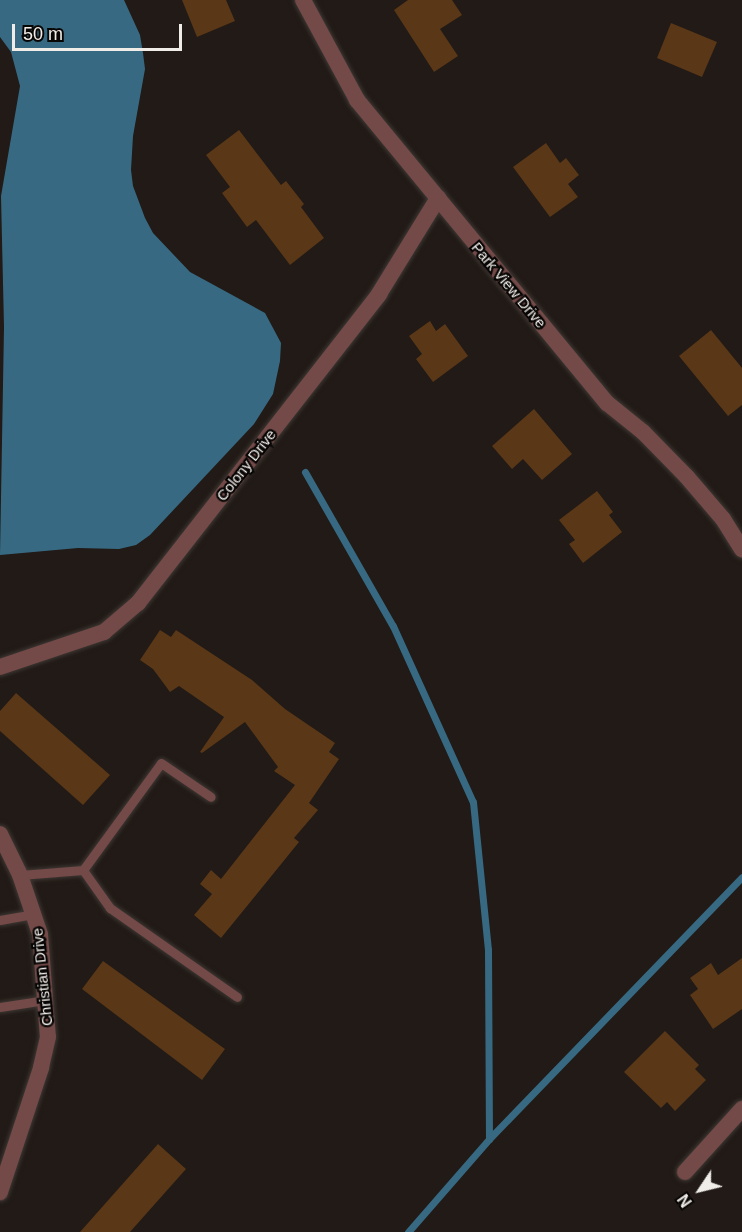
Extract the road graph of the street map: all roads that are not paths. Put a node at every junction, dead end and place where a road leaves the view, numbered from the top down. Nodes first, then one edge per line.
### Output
1 (303, 0) edge
2 (438, 198) junction
3 (742, 549) edge
4 (0, 667) edge
5 (211, 797) dead end
6 (0, 834) edge
7 (83, 870) junction
8 (20, 875) junction
9 (34, 914) junction
10 (0, 920) edge
11 (237, 997) dead end
12 (46, 1000) junction
13 (0, 1007) edge
14 (742, 1109) edge
15 (685, 1172) dead end
16 (0, 1192) edge

1 - 2 street, Park View Drive
2 - 3 street, Park View Drive
2 - 4 street, Colony Drive
5 - 7 lane
6 - 8 street, Christian Drive
7 - 8 lane
7 - 11 lane
8 - 9 street, Christian Drive
9 - 10 lane
9 - 12 street, Christian Drive
12 - 13 lane
12 - 16 street, Christian Drive
14 - 15 street

